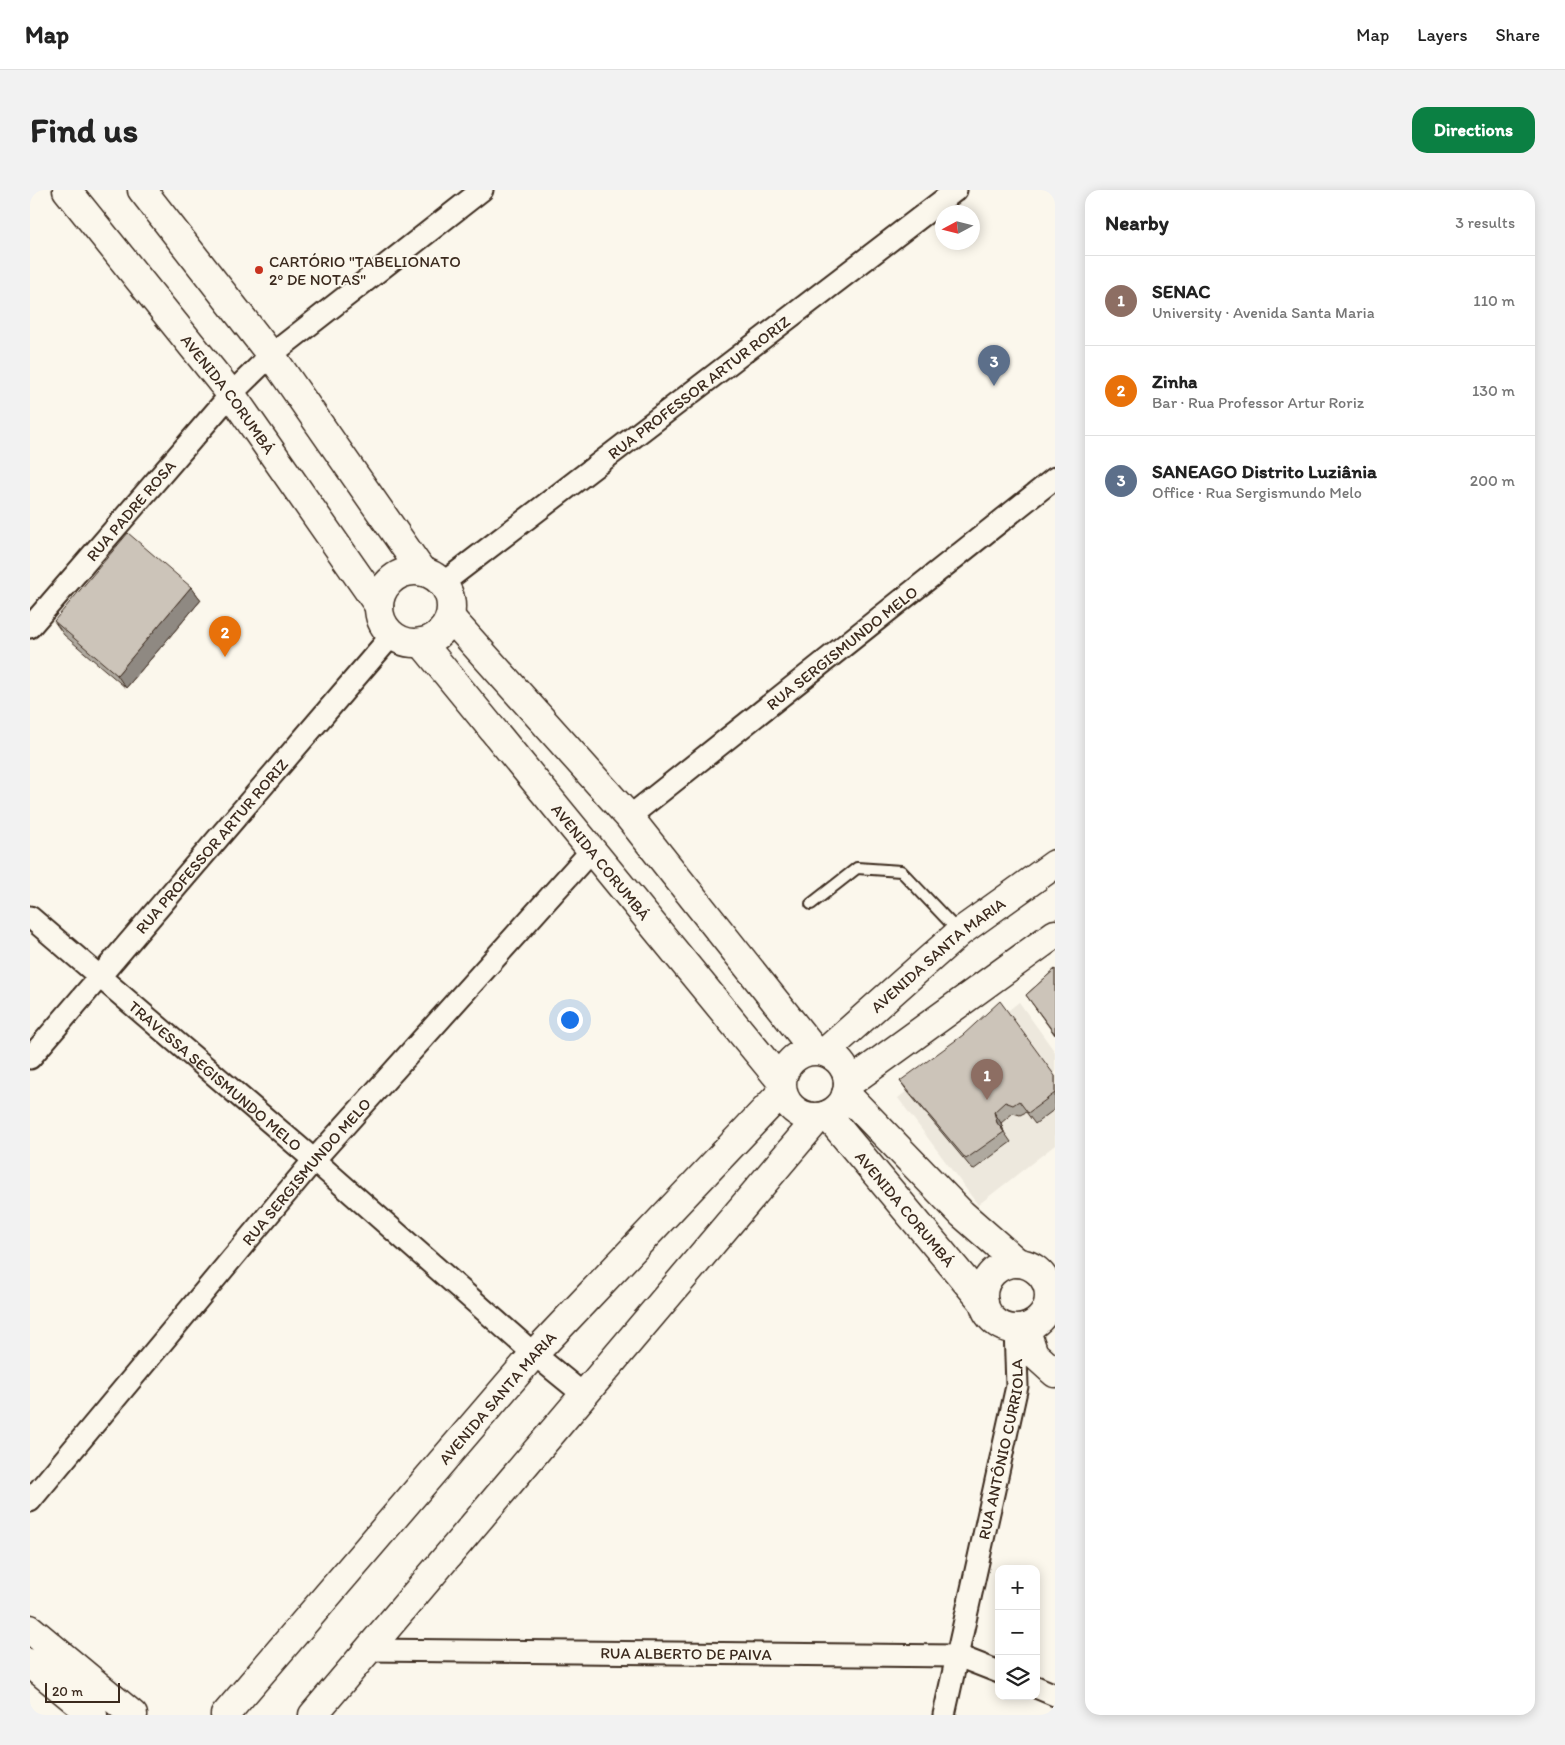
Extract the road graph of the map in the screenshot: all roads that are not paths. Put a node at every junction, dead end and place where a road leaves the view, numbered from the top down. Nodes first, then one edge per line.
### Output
1 (67, 190) edge
2 (142, 190) edge
3 (482, 190) edge
4 (956, 190) edge
5 (271, 355) junction
6 (231, 394) junction
7 (1055, 478) edge
8 (432, 577) junction
9 (378, 606) junction
10 (450, 618) junction
11 (30, 627) edge
12 (392, 635) junction
13 (421, 642) junction
14 (628, 817) junction
15 (591, 851) junction
16 (1055, 864) edge
17 (811, 904) dead end
18 (30, 917) edge
19 (960, 932) junction
20 (1055, 934) edge
21 (99, 976) junction
22 (820, 1051) junction
23 (30, 1058) edge
24 (782, 1086) junction
25 (847, 1089) junction
26 (823, 1116) junction
27 (314, 1160) junction
28 (1018, 1263) junction
29 (1051, 1300) edge
30 (984, 1303) junction
31 (1020, 1328) junction
32 (534, 1354) junction
33 (1055, 1373) edge
34 (583, 1394) junction
35 (30, 1501) edge
36 (30, 1629) edge
37 (368, 1650) junction
38 (958, 1656) junction
39 (30, 1663) edge
40 (995, 1670) edge
41 (1040, 1689) edge
42 (1055, 1695) edge
43 (93, 1715) edge
44 (133, 1715) edge
45 (225, 1715) edge
46 (313, 1715) edge
47 (944, 1715) edge

1 - 6 main road, AVENIDA CORUMBÁ
2 - 5 main road
3 - 5 street
4 - 8 street, RUA PROFESSOR ARTUR RORIZ
5 - 6 street, RUA PADRE ROSA
5 - 8 main road
6 - 9 main road, AVENIDA CORUMBÁ
6 - 11 street, RUA PADRE ROSA
7 - 14 street, RUA SERGISMUNDO MELO
8 - 9 main road
8 - 10 main road
9 - 12 main road, AVENIDA CORUMBÁ
10 - 13 main road
10 - 14 main road
12 - 13 main road
12 - 21 street, RUA PROFESSOR ARTUR RORIZ
13 - 15 main road, AVENIDA CORUMBÁ
14 - 22 main road
15 - 24 main road, AVENIDA CORUMBÁ
15 - 27 street, RUA SERGISMUNDO MELO
16 - 19 main road, AVENIDA SANTA MARIA
17 - 19 lane
18 - 21 street, TRAVESSA SEGISMUNDO MELO
19 - 22 main road, AVENIDA SANTA MARIA
20 - 25 main road
21 - 23 street, RUA PROFESSOR ARTUR RORIZ
21 - 27 street, TRAVESSA SEGISMUNDO MELO
22 - 24 main road
22 - 25 main road
24 - 26 main road
24 - 32 main road, AVENIDA SANTA MARIA
25 - 26 main road
25 - 28 main road, AVENIDA CORUMBÁ
26 - 30 main road, AVENIDA CORUMBÁ
26 - 34 main road
27 - 32 street, TRAVESSA SEGISMUNDO MELO
27 - 35 street, RUA SERGISMUNDO MELO
28 - 29 main road
28 - 30 main road
29 - 31 main road
30 - 31 main road
31 - 33 main road
31 - 38 street, RUA ANTÔNIO CURRIOLA
32 - 34 street, TRAVESSA SEGISMUNDO MELO
32 - 45 main road, AVENIDA SANTA MARIA
34 - 37 main road
36 - 44 main road
37 - 38 street, RUA ALBERTO DE PAIVA
37 - 46 main road
38 - 40 street, RUA ALBERTO DE PAIVA
38 - 47 street, RUA ANTÔNIO CURRIOLA
39 - 43 main road
41 - 42 street

